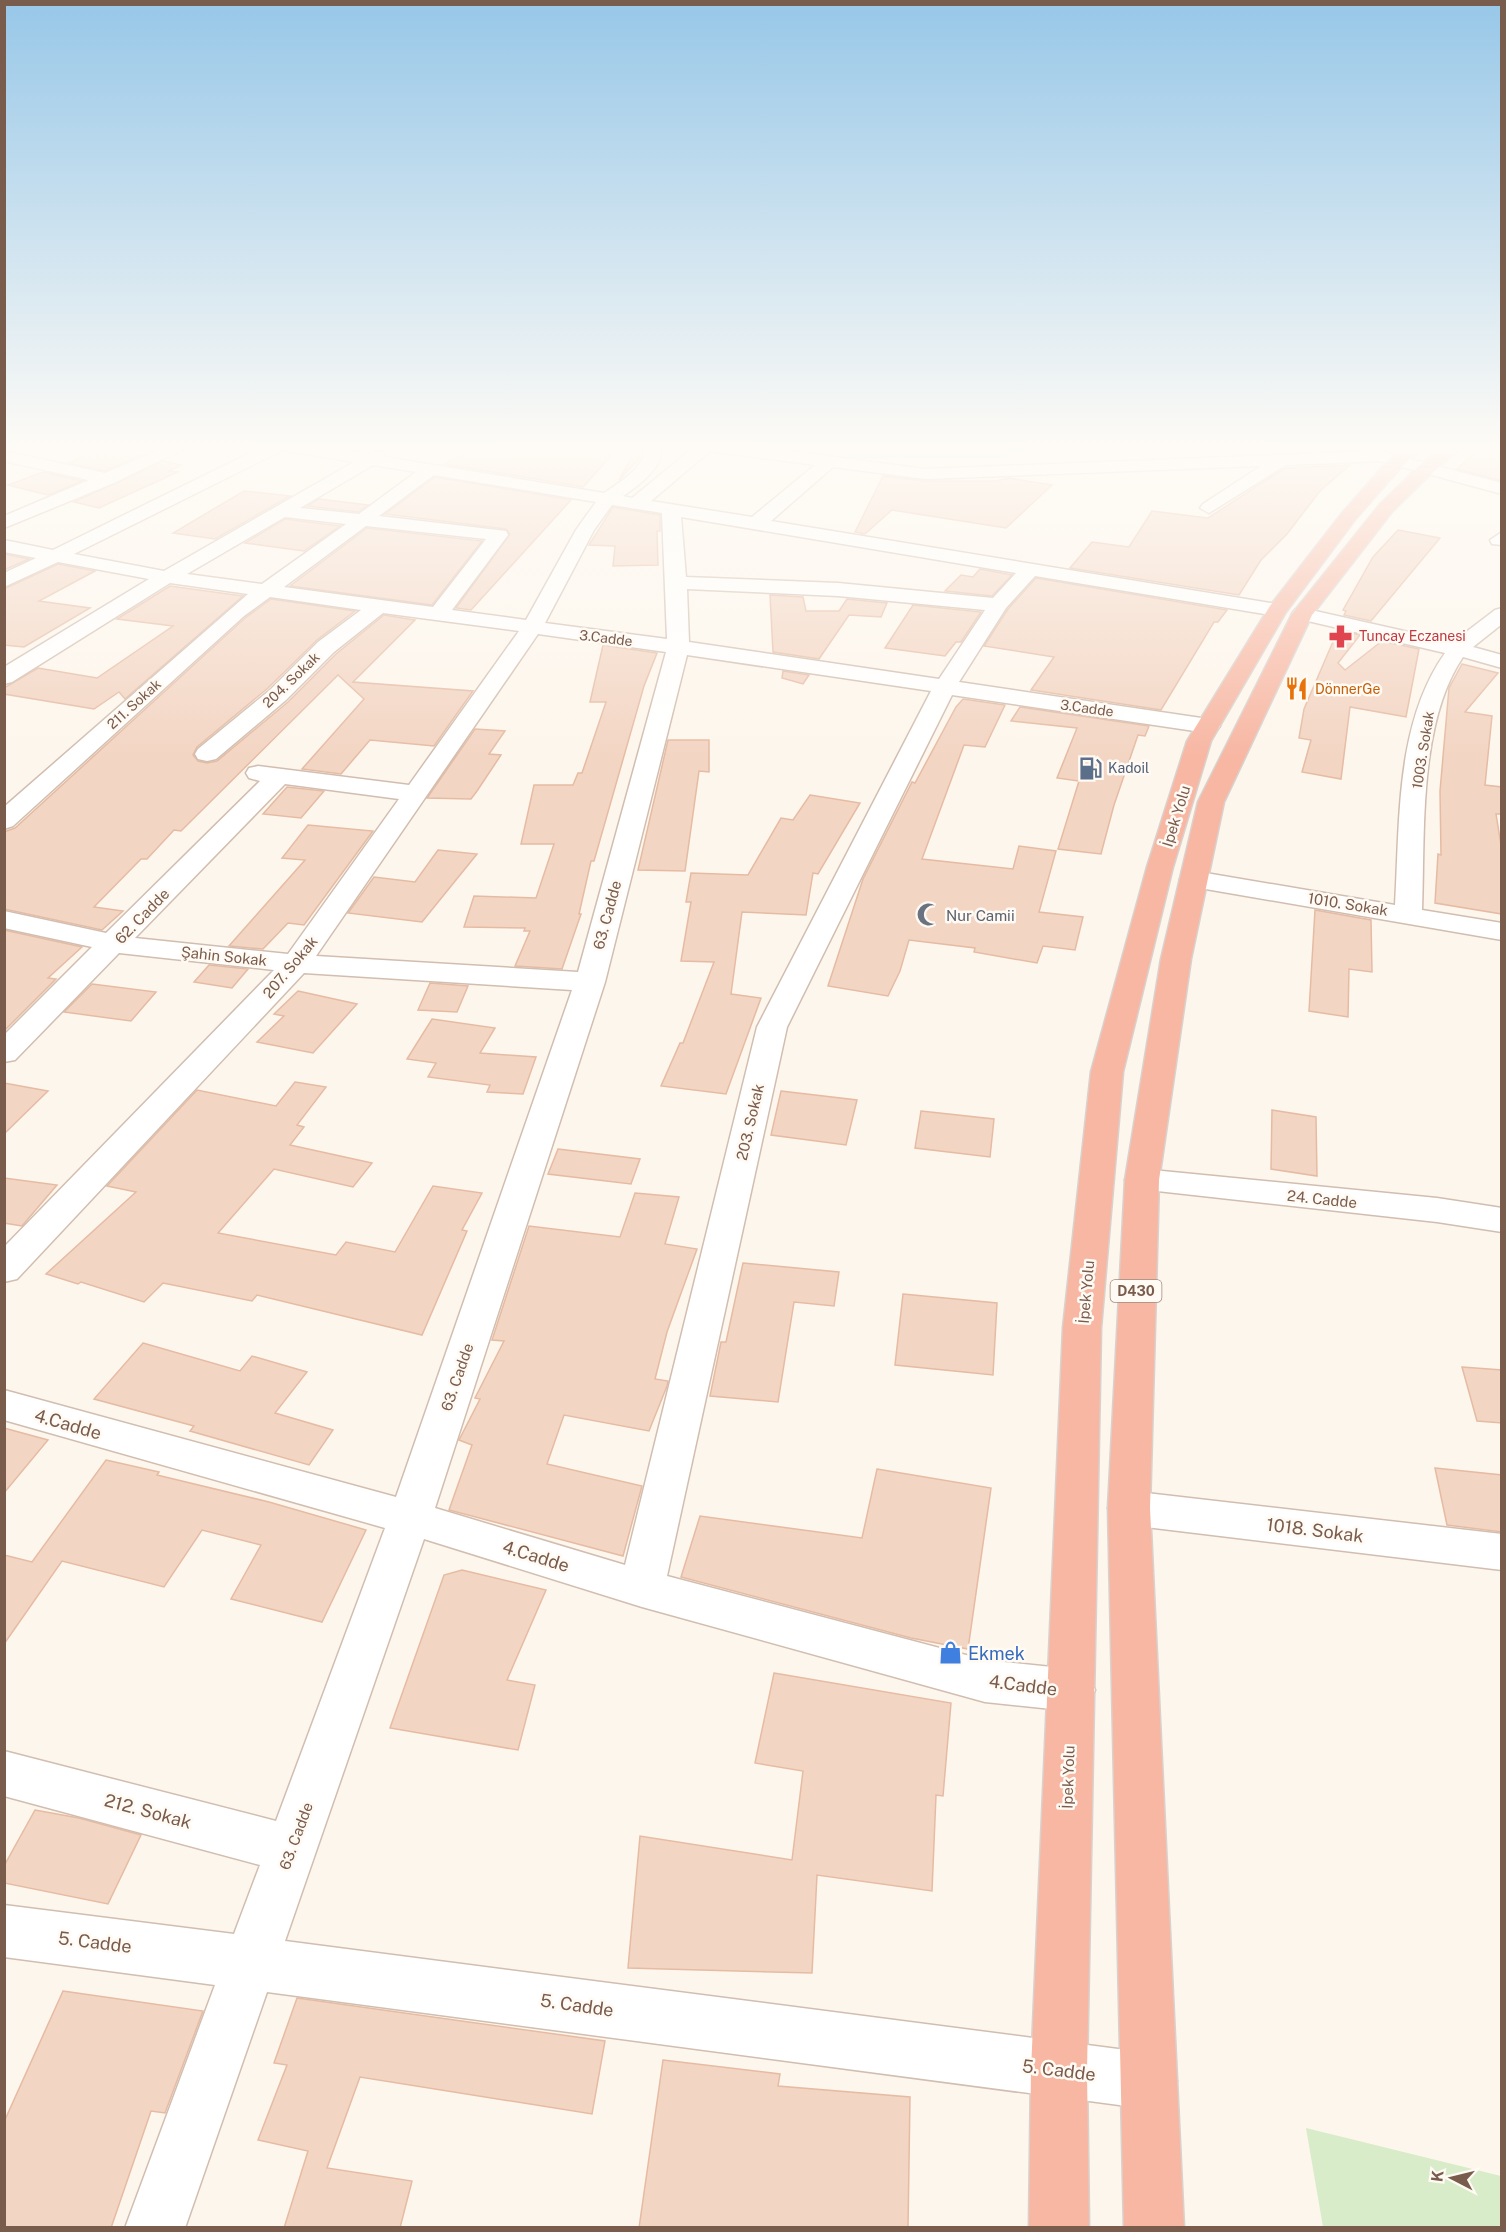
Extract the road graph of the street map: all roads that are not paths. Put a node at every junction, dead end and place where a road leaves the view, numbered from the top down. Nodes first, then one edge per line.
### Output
1 (16, 548) edge
2 (74, 548) edge
3 (217, 548) edge
4 (326, 548) edge
5 (490, 548) edge
6 (575, 548) edge
7 (667, 548) edge
8 (910, 548) edge
9 (1329, 548) edge
10 (59, 556) junction
11 (1031, 568) junction
12 (167, 577) junction
13 (4, 581) edge
14 (677, 583) junction
15 (267, 591) junction
16 (998, 605) junction
17 (377, 607) junction
18 (1290, 612) junction
19 (1502, 614) edge
20 (437, 616) junction
21 (532, 628) junction
22 (678, 647) junction
23 (1458, 649) junction
24 (1502, 662) edge
25 (4, 677) edge
26 (945, 687) junction
27 (1208, 726) junction
28 (207, 754) dead end
29 (417, 794) junction
30 (4, 820) edge
31 (1194, 879) junction
32 (1408, 914) junction
33 (4, 919) edge
34 (1502, 932) edge
35 (115, 944) junction
36 (296, 964) junction
37 (590, 982) junction
38 (4, 1053) edge
39 (1142, 1180) junction
40 (1502, 1220) edge
41 (4, 1270) edge
42 (4, 1405) edge
43 (1129, 1508) junction
44 (410, 1518) junction
45 (1502, 1552) edge
46 (642, 1588) junction
47 (1071, 1690) junction
48 (4, 1773) edge
49 (292, 1849) junction
50 (4, 1931) edge
51 (251, 1961) junction
52 (1059, 2071) junction
53 (1149, 2081) junction
54 (155, 2228) edge
55 (1059, 2228) edge
56 (1154, 2228) edge

1 - 10 street, 3.Cadde
2 - 10 street
3 - 12 street
4 - 15 street, 211. Sokak
5 - 20 street
6 - 21 street, 207. Sokak
7 - 14 street, 63. Cadde
8 - 11 street
9 - 18 highway, İpek Yolu / D430
10 - 12 street, 3.Cadde
10 - 13 street
11 - 16 street, 203. Sokak
11 - 18 street
12 - 15 street, 3.Cadde
12 - 25 street
14 - 16 street
14 - 22 street, 63. Cadde
15 - 17 street, 3.Cadde
15 - 30 street, 211. Sokak
16 - 26 street, 203. Sokak
17 - 20 street, 3.Cadde
17 - 28 street, 204. Sokak
18 - 23 street
18 - 27 highway, İpek Yolu / D430
18 - 31 highway, D430
19 - 23 street, 1003. Sokak
20 - 21 street, 3.Cadde
21 - 22 street, 3.Cadde
21 - 29 street, 207. Sokak
22 - 26 street, 3.Cadde
22 - 37 street, 63. Cadde
23 - 24 street
23 - 32 street, 1003. Sokak
26 - 27 street, 3.Cadde
26 - 46 street, 203. Sokak
27 - 47 highway, İpek Yolu / D430
29 - 35 street, 62. Cadde
29 - 36 street, 207. Sokak
31 - 32 street, 1010. Sokak
31 - 39 highway, D430
32 - 34 street, 1010. Sokak
33 - 35 street, Şahin Sokak
35 - 36 street, Şahin Sokak
35 - 38 street, 62. Cadde
36 - 37 street, Şahin Sokak
36 - 41 street, 207. Sokak
37 - 44 street, 63. Cadde
39 - 40 street, 24. Cadde
39 - 43 highway, D430
42 - 44 street, 4.Cadde
43 - 45 street, 1018. Sokak
43 - 53 highway, D430
44 - 46 street, 4.Cadde
44 - 49 street, 63. Cadde
46 - 47 street, 4.Cadde
47 - 52 highway, İpek Yolu / D430
48 - 49 street, 212. Sokak
49 - 51 street, 63. Cadde
50 - 51 street, 5. Cadde
51 - 52 street, 5. Cadde
51 - 54 street, 63. Cadde
52 - 53 street, 5. Cadde
52 - 55 highway, İpek Yolu / D430
53 - 56 highway, D430

